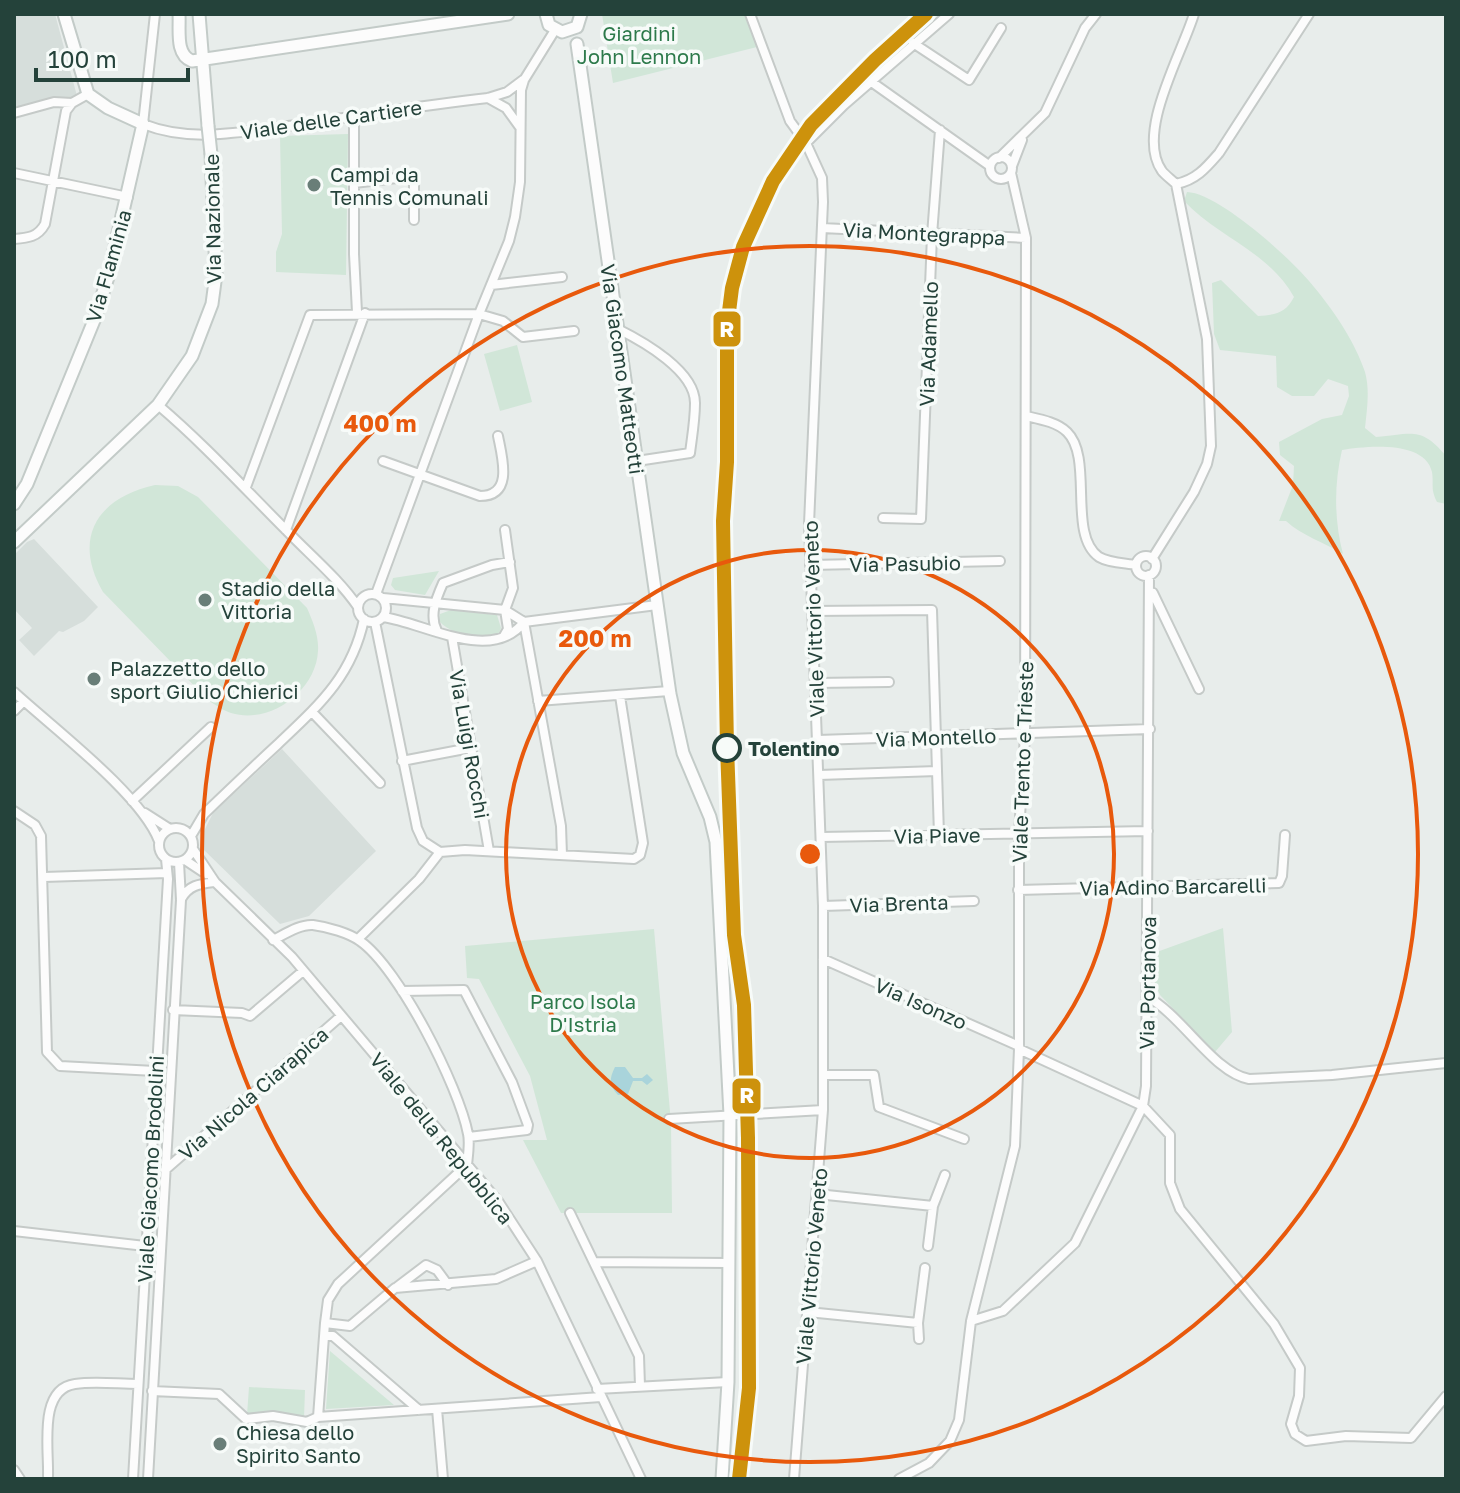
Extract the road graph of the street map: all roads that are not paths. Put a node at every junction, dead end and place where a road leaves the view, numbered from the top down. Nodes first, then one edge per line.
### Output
1 (64, 14) edge
2 (155, 14) edge
3 (179, 14) edge
4 (199, 14) edge
5 (508, 14) edge
6 (750, 14) edge
7 (949, 14) edge
8 (1096, 14) edge
9 (1194, 14) edge
10 (1309, 14) edge
11 (440, 20) edge
12 (564, 20) edge
13 (1001, 28) dead end
14 (913, 43) junction
15 (202, 60) junction
16 (524, 80) junction
17 (873, 83) junction
18 (88, 94) junction
19 (488, 98) junction
20 (72, 103) junction
21 (14, 113) edge
22 (354, 117) junction
23 (143, 124) junction
24 (519, 127) junction
25 (940, 130) junction
26 (1024, 136) junction
27 (806, 143) junction
28 (999, 158) junction
29 (990, 166) junction
30 (1011, 170) junction
31 (14, 173) edge
32 (1002, 179) junction
33 (53, 181) junction
34 (354, 183) junction
35 (1176, 184) junction
36 (128, 197) junction
37 (1017, 198) junction
38 (414, 220) dead end
39 (822, 228) junction
40 (932, 235) junction
41 (1026, 238) junction
42 (14, 239) edge
43 (562, 277) dead end
44 (491, 285) junction
45 (361, 312) junction
46 (479, 314) junction
47 (618, 329) junction
48 (574, 331) dead end
49 (158, 405) junction
50 (1026, 416) junction
51 (498, 436) dead end
52 (383, 461) dead end
53 (637, 461) junction
54 (420, 474) junction
55 (246, 487) junction
56 (14, 504) edge
57 (883, 518) dead end
58 (285, 524) junction
59 (505, 530) dead end
60 (14, 542) edge
61 (1152, 559) junction
62 (1000, 561) dead end
63 (510, 562) junction
64 (810, 565) junction
65 (1136, 565) junction
66 (1149, 575) junction
67 (344, 588) junction
68 (1151, 589) junction
69 (376, 595) junction
70 (435, 603) junction
71 (657, 605) junction
72 (358, 607) junction
73 (505, 610) junction
74 (812, 611) junction
75 (374, 620) junction
76 (524, 622) junction
77 (437, 631) junction
78 (452, 637) junction
79 (504, 637) junction
80 (889, 682) dead end
81 (816, 683) junction
82 (1199, 689) dead end
83 (14, 692) edge
84 (670, 692) junction
85 (620, 696) junction
86 (24, 701) junction
87 (538, 701) junction
88 (14, 711) edge
89 (312, 712) junction
90 (211, 727) dead end
91 (1150, 729) junction
92 (1025, 735) junction
93 (936, 738) junction
94 (818, 740) junction
95 (470, 748) junction
96 (402, 761) junction
97 (937, 771) junction
98 (819, 775) junction
99 (380, 783) dead end
100 (132, 801) junction
101 (14, 811) edge
102 (141, 811) junction
103 (204, 814) junction
104 (175, 828) junction
105 (485, 829) junction
106 (1148, 831) junction
107 (1019, 833) junction
108 (939, 835) junction
109 (1285, 835) dead end
110 (191, 836) junction
111 (821, 837) junction
112 (159, 841) junction
113 (193, 849) junction
114 (465, 850) junction
115 (489, 851) junction
116 (440, 852) junction
117 (562, 855) junction
118 (166, 859) junction
119 (182, 861) junction
120 (167, 873) junction
121 (44, 877) junction
122 (212, 880) junction
123 (1148, 887) junction
124 (1018, 890) junction
125 (181, 900) junction
126 (974, 901) dead end
127 (823, 906) junction
128 (358, 939) junction
129 (273, 940) junction
130 (823, 959) junction
131 (303, 971) junction
132 (402, 991) junction
133 (1146, 996) junction
134 (173, 1010) junction
135 (341, 1016) junction
136 (1019, 1048) junction
137 (1446, 1063) edge
138 (155, 1071) junction
139 (823, 1075) junction
140 (1143, 1106) junction
141 (823, 1110) junction
142 (730, 1115) junction
143 (669, 1119) dead end
144 (469, 1137) junction
145 (964, 1139) dead end
146 (467, 1165) junction
147 (165, 1170) junction
148 (945, 1175) dead end
149 (817, 1194) junction
150 (933, 1206) junction
151 (570, 1213) dead end
152 (14, 1231) edge
153 (145, 1246) junction
154 (928, 1246) dead end
155 (537, 1261) junction
156 (595, 1262) junction
157 (729, 1263) junction
158 (925, 1268) dead end
159 (448, 1285) junction
160 (395, 1288) junction
161 (808, 1312) junction
162 (971, 1321) junction
163 (325, 1323) junction
164 (918, 1323) junction
165 (324, 1336) junction
166 (919, 1339) dead end
167 (728, 1382) junction
168 (138, 1384) junction
169 (640, 1386) junction
170 (152, 1391) junction
171 (599, 1393) junction
172 (1446, 1396) edge
173 (437, 1409) junction
174 (419, 1410) junction
175 (318, 1417) junction
176 (14, 1470) edge
177 (48, 1476) dead end
178 (20, 1479) edge
179 (133, 1479) edge
180 (148, 1479) edge
181 (443, 1479) edge
182 (641, 1479) edge
183 (722, 1479) edge
184 (794, 1479) edge
185 (899, 1479) edge

1 - 18 street
2 - 23 street, Via Flaminia
3 - 15 street
4 - 15 street, Via Nazionale
5 - 11 street
6 - 27 street, Viale Vittorio Veneto
7 - 14 street
8 - 26 street
9 - 35 street
10 - 35 street
11 - 15 street
12 - 16 street
12 - 47 street, Via Giacomo Matteotti
13 - 14 street
14 - 17 street
15 - 49 street, Via Nazionale, bridge
16 - 19 street, Viale delle Cartiere
16 - 24 street
17 - 25 street
17 - 27 street
18 - 20 street
18 - 23 street, Viale delle Cartiere
19 - 22 street, Viale delle Cartiere
19 - 24 street
20 - 21 street
20 - 33 street
22 - 23 street, Viale delle Cartiere
22 - 34 street
23 - 36 street, Via Flaminia
24 - 44 street
25 - 29 street
25 - 40 street, Via Adamello
26 - 28 street
26 - 30 street
27 - 39 street, Viale Vittorio Veneto
28 - 29 street
28 - 30 street
29 - 32 street
30 - 32 street
30 - 37 street, Viale Trento e Trieste
31 - 33 street
32 - 37 street, Viale Trento e Trieste
33 - 36 street
33 - 42 street
34 - 38 street
34 - 45 street
35 - 61 street
36 - 56 street, Via Flaminia
37 - 41 street, Viale Trento e Trieste
39 - 40 street, Via Montegrappa
39 - 64 street, Viale Vittorio Veneto
40 - 41 street, Via Montegrappa
40 - 57 street, Via Adamello
41 - 50 street, Viale Trento e Trieste
43 - 44 street
44 - 46 street
45 - 46 street
45 - 55 street
45 - 58 street
46 - 48 street
46 - 54 street
47 - 53 street, Via Giacomo Matteotti
47 - 53 street
49 - 55 street
49 - 60 street, Via Nazionale
50 - 65 street
50 - 92 street, Viale Trento e Trieste
51 - 54 street
52 - 54 street
53 - 71 street, Via Giacomo Matteotti
54 - 69 street
55 - 58 street
58 - 67 street
59 - 63 street
61 - 65 street
61 - 66 street, Via Portanova
62 - 64 street, Via Pasubio
63 - 70 street
63 - 73 street
64 - 74 street, Viale Vittorio Veneto
65 - 66 street
66 - 68 street, Via Portanova
67 - 69 street
67 - 72 street
68 - 82 street
68 - 91 street, Via Portanova
69 - 70 street
69 - 72 street
69 - 75 street
70 - 73 street
70 - 77 street
71 - 76 street
71 - 84 street, Via Giacomo Matteotti
72 - 75 street
73 - 76 street
73 - 79 street
74 - 81 street, Viale Vittorio Veneto
74 - 93 street
75 - 77 street
75 - 89 street
75 - 96 street
76 - 79 street
76 - 87 street
77 - 78 street
78 - 79 street
78 - 95 street, Via Luigi Rocchi
80 - 81 street
81 - 94 street, Viale Vittorio Veneto
83 - 86 street
84 - 85 street
84 - 142 street, Via Giacomo Matteotti
85 - 87 street
85 - 117 street
86 - 88 street
86 - 100 street
87 - 117 street
89 - 99 street
89 - 103 street
90 - 100 street
91 - 92 street, Via Montello
91 - 106 street, Via Portanova
92 - 93 street, Via Montello
92 - 107 street, Viale Trento e Trieste
93 - 94 street, Via Montello
93 - 97 street
94 - 98 street, Viale Vittorio Veneto
95 - 96 street
95 - 105 street, Via Luigi Rocchi
96 - 116 street
97 - 98 street
97 - 108 street
98 - 111 street, Viale Vittorio Veneto
100 - 102 street
101 - 121 street
102 - 104 street
102 - 112 street
103 - 104 street
103 - 110 street
104 - 110 street
104 - 112 street
105 - 114 street
105 - 115 street, Via Luigi Rocchi
106 - 107 street, Via Piave
106 - 123 street, Via Portanova
107 - 108 street, Via Piave
107 - 124 street, Viale Trento e Trieste
108 - 111 street, Via Piave
109 - 123 street, Via Adino Barcarelli
110 - 113 street
111 - 127 street, Viale Vittorio Veneto
112 - 118 street
113 - 119 street
113 - 122 street, Viale della Repubblica
114 - 115 street
114 - 116 street
115 - 117 street
116 - 128 street
118 - 119 street
118 - 120 street, Viale Giacomo Brodolini
119 - 122 street, Viale della Repubblica
119 - 125 street, Viale Giacomo Brodolini
120 - 121 street
120 - 138 street, Viale Giacomo Brodolini
121 - 138 street
122 - 125 street
122 - 129 street, Viale della Repubblica
123 - 124 street, Via Adino Barcarelli
123 - 133 street, Via Portanova
124 - 136 street, Viale Trento e Trieste
125 - 134 street, Viale Giacomo Brodolini
126 - 127 street, Via Brenta
127 - 130 street, Viale Vittorio Veneto
128 - 129 street
128 - 132 street
129 - 131 street, Viale della Repubblica
130 - 136 street, Via Isonzo
130 - 139 street, Viale Vittorio Veneto
131 - 134 street
131 - 135 street, Viale della Repubblica
132 - 144 street
132 - 144 street
133 - 137 street
133 - 140 street, Via Portanova
134 - 147 street, Viale Giacomo Brodolini
135 - 146 street, Viale della Repubblica
135 - 147 street, Via Nicola Ciarapica
136 - 140 street, Via Isonzo
136 - 162 street, Viale Trento e Trieste
138 - 153 street, Viale Giacomo Brodolini
139 - 141 street, Viale Vittorio Veneto
139 - 145 street
140 - 162 street, Via Portanova
140 - 172 street
141 - 142 street
141 - 149 street, Viale Vittorio Veneto
142 - 143 street
142 - 157 street, Via Giacomo Matteotti
144 - 146 street
146 - 155 street, Viale della Repubblica
146 - 163 street
147 - 170 street, Viale Giacomo Brodolini
148 - 150 street
149 - 150 street
149 - 161 street, Viale Vittorio Veneto
150 - 154 street
151 - 156 street
152 - 153 street
153 - 168 street, Viale Giacomo Brodolini
155 - 159 street
155 - 171 street, Viale della Repubblica
156 - 157 street
156 - 169 street
157 - 167 street, Via Giacomo Matteotti
158 - 164 street
159 - 160 street
159 - 160 street
160 - 163 street
161 - 164 street
161 - 184 street, Viale Vittorio Veneto
162 - 185 street, Viale Trento e Trieste
163 - 165 street
164 - 166 street
165 - 174 street
165 - 175 street
167 - 169 street
167 - 183 street, Via Giacomo Matteotti
168 - 177 street
168 - 179 street, Viale Giacomo Brodolini
169 - 171 street
170 - 175 street
170 - 180 street, Viale Giacomo Brodolini
171 - 173 street
171 - 182 street, Viale della Repubblica
173 - 174 street
173 - 181 street
174 - 175 street
176 - 178 street

